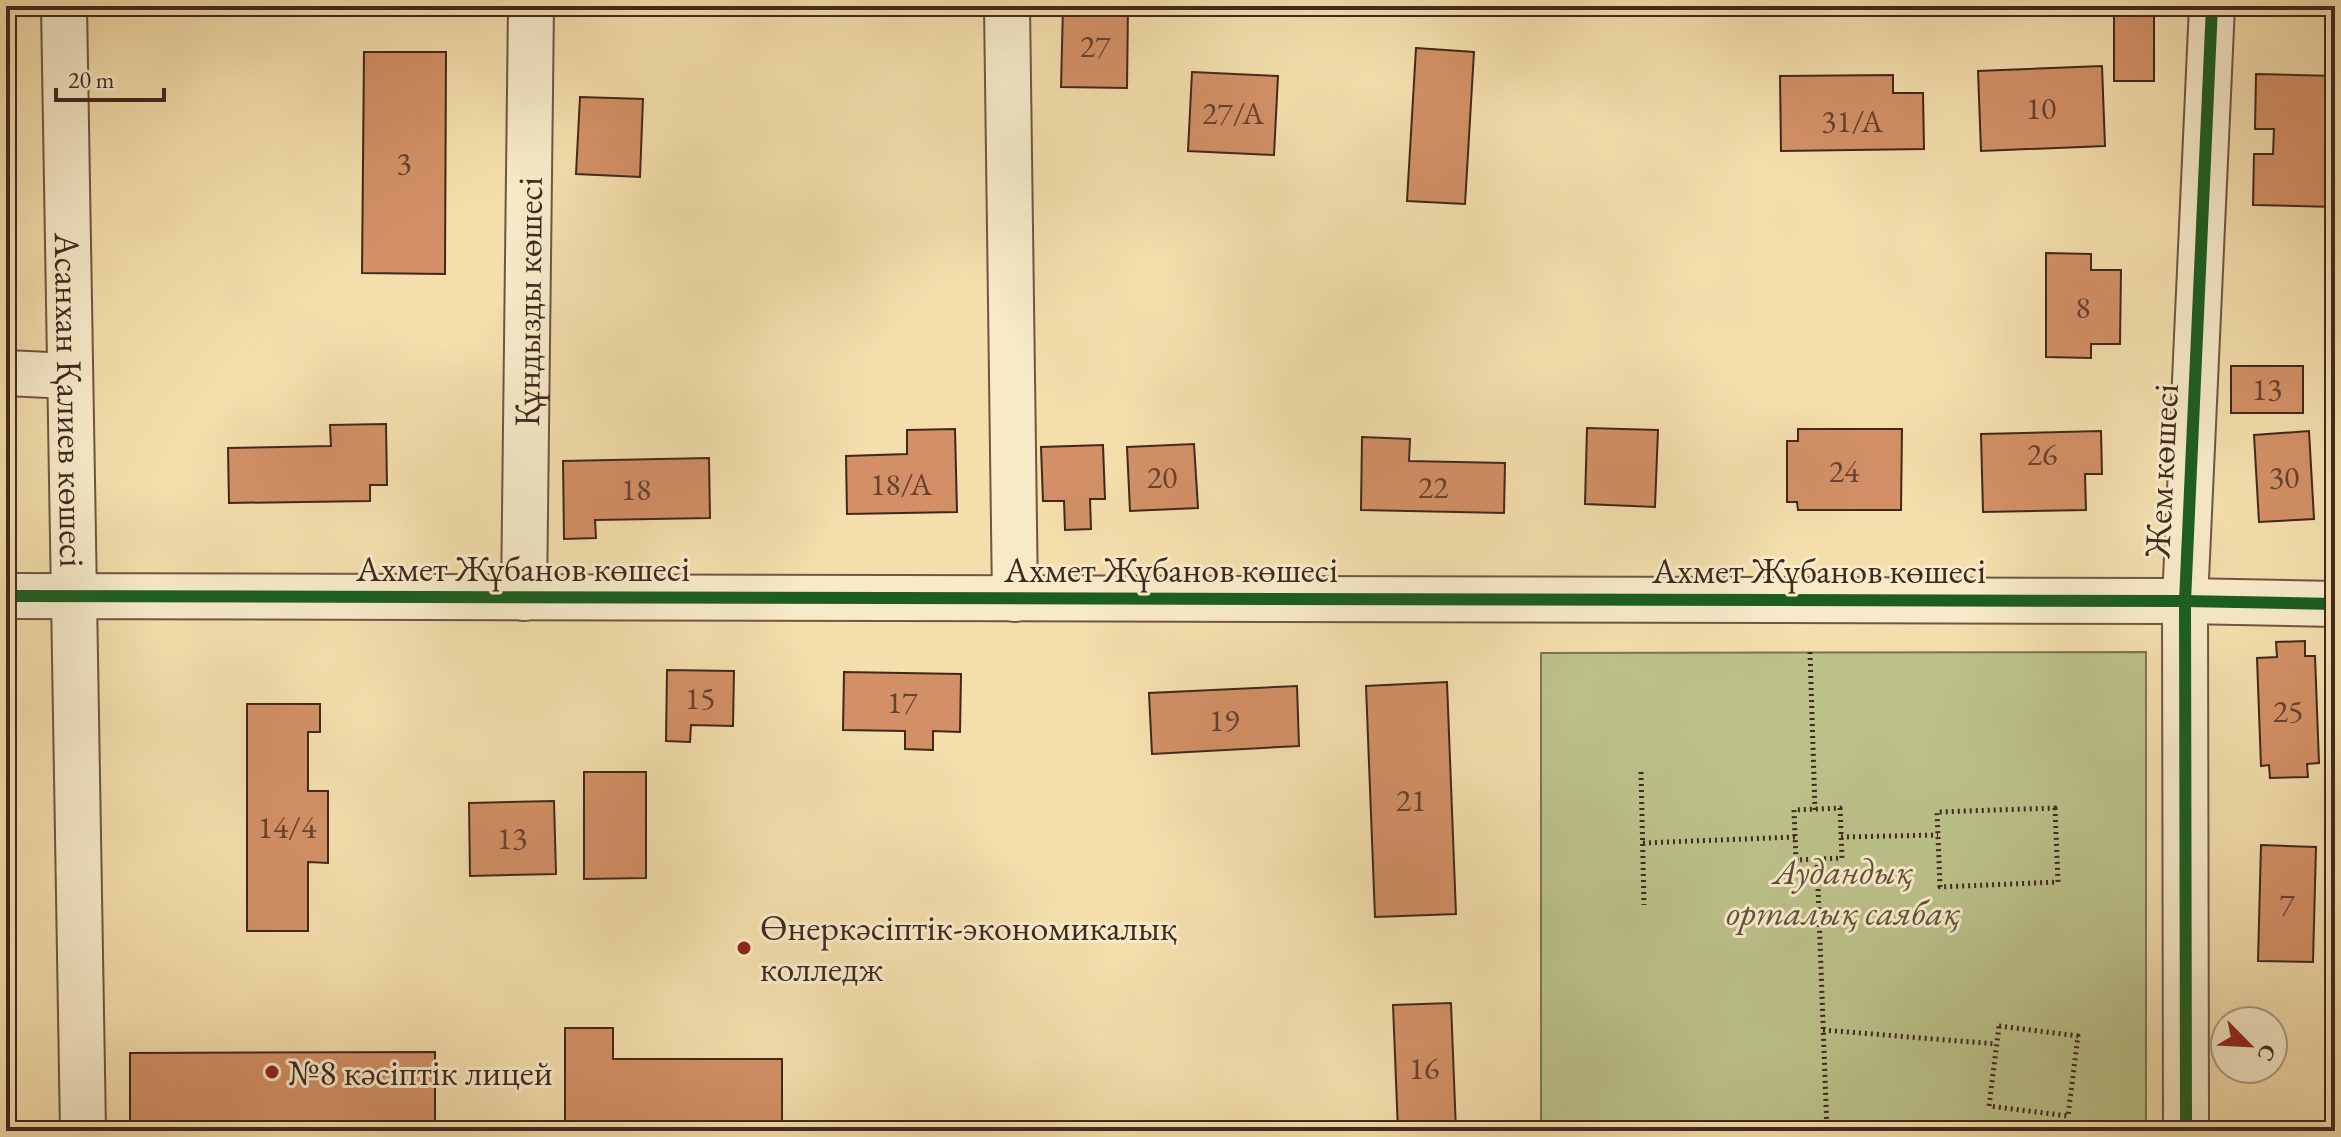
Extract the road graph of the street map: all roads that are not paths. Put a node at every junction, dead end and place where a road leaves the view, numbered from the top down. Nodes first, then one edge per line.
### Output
1 (64, 6) edge
2 (531, 6) edge
3 (1007, 6) edge
4 (2212, 6) edge
5 (6, 373) edge
6 (70, 376) junction
7 (6, 596) edge
8 (74, 596) junction
9 (524, 598) junction
10 (1015, 599) junction
11 (2185, 601) junction
12 (2335, 604) edge
13 (83, 1131) edge
14 (2186, 1131) edge

1 - 6 street, Асанхан Қалиев көшесі
2 - 9 street, Құндызды көшесі
3 - 10 street
4 - 11 street, Жем көшесі
5 - 6 street
6 - 8 street, Асанхан Қалиев көшесі
7 - 8 street, Ахмет Жұбанов көшесі
8 - 9 street, Ахмет Жұбанов көшесі
8 - 13 street, Асанхан Қалиев көшесі
9 - 10 street, Ахмет Жұбанов көшесі
10 - 11 street, Ахмет Жұбанов көшесі
11 - 12 street, Ахмет Жұбанов көшесі
11 - 14 street, Жем көшесі

